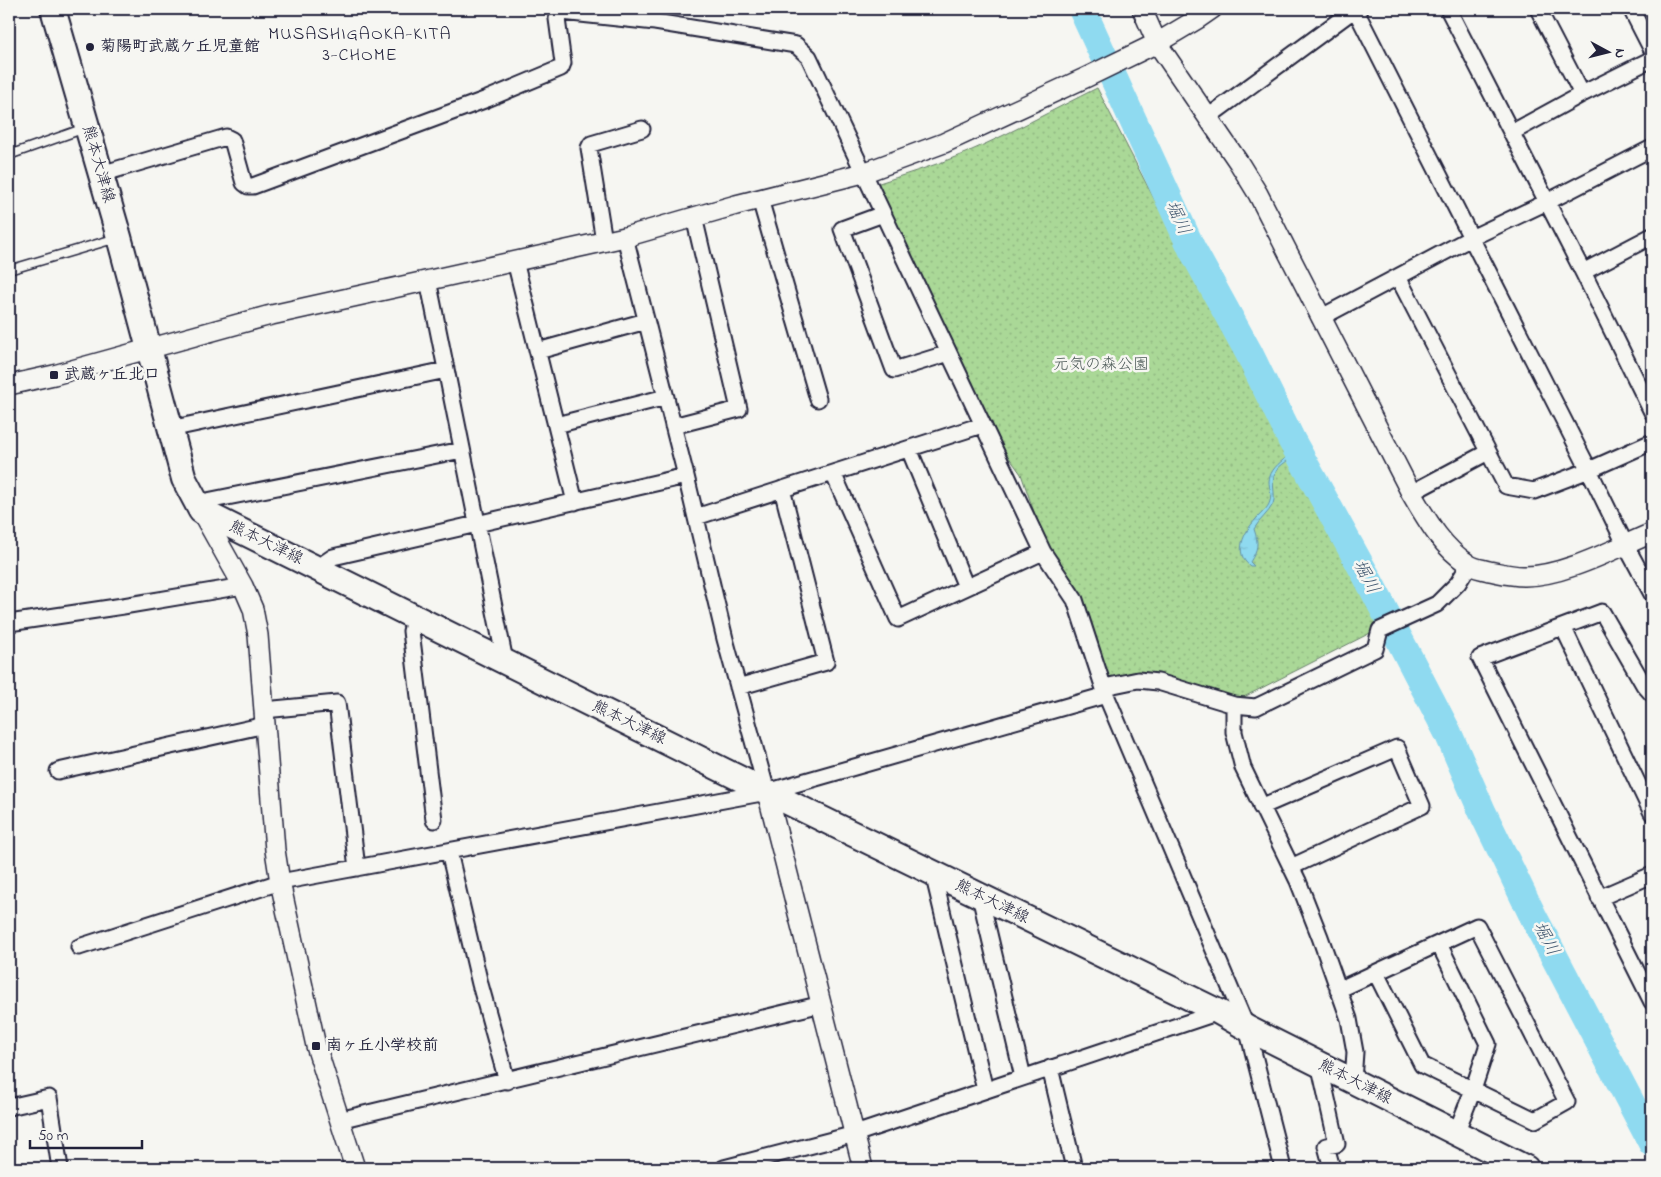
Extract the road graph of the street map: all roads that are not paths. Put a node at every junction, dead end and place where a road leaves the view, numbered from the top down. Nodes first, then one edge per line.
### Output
1 (53, 9) edge
2 (1142, 9) edge
3 (1212, 9) edge
4 (1355, 9) edge
5 (1448, 9) edge
6 (1538, 9) edge
7 (1631, 9) edge
8 (560, 10) edge
9 (1157, 43) junction
10 (1652, 50) edge
11 (1652, 59) edge
12 (1582, 94) junction
13 (1208, 117) junction
14 (87, 127) junction
15 (642, 129) dead end
16 (1511, 133) junction
17 (1652, 148) edge
18 (9, 155) edge
19 (863, 173) junction
20 (101, 174) junction
21 (760, 199) junction
22 (1547, 202) junction
23 (883, 214) junction
24 (694, 217) junction
25 (1652, 236) edge
26 (119, 237) junction
27 (625, 237) junction
28 (1471, 238) junction
29 (604, 241) junction
30 (516, 261) junction
31 (9, 270) edge
32 (1583, 272) junction
33 (1398, 277) junction
34 (428, 280) junction
35 (1320, 318) junction
36 (646, 321) junction
37 (149, 349) junction
38 (538, 351) junction
39 (949, 353) junction
40 (446, 370) junction
41 (9, 385) edge
42 (666, 397) junction
43 (818, 399) dead end
44 (1652, 412) edge
45 (556, 425) junction
46 (982, 425) junction
47 (673, 426) junction
48 (170, 429) junction
49 (1652, 442) edge
50 (908, 449) junction
51 (462, 450) junction
52 (1488, 452) junction
53 (1589, 470) junction
54 (833, 473) junction
55 (686, 476) junction
56 (782, 489) junction
57 (1411, 493) junction
58 (575, 502) junction
59 (199, 507) junction
60 (696, 517) junction
61 (478, 525) junction
62 (1652, 533) edge
63 (1625, 544) junction
64 (1043, 552) junction
65 (1469, 565) junction
66 (317, 568) junction
67 (243, 586) junction
68 (966, 587) junction
69 (1652, 594) edge
70 (415, 617) junction
71 (9, 623) edge
72 (1562, 627) junction
73 (506, 661) junction
74 (738, 688) junction
75 (1105, 691) junction
76 (1652, 694) edge
77 (1234, 705) junction
78 (265, 718) junction
79 (58, 771) dead end
80 (767, 792) junction
81 (1261, 807) junction
82 (1652, 813) edge
83 (434, 820) dead end
84 (449, 852) junction
85 (1291, 867) junction
86 (357, 868) junction
87 (932, 873) junction
88 (1652, 876) edge
89 (280, 882) junction
90 (980, 896) junction
91 (1599, 898) junction
92 (1438, 944) junction
93 (79, 948) dead end
94 (1376, 973) junction
95 (1338, 990) junction
96 (1652, 1002) edge
97 (822, 1004) junction
98 (1218, 1012) junction
99 (1247, 1028) junction
100 (1319, 1063) junction
101 (1050, 1068) junction
102 (1023, 1077) junction
103 (507, 1080) junction
104 (1353, 1081) junction
105 (985, 1090) junction
106 (1473, 1090) junction
107 (9, 1107) edge
108 (340, 1120) junction
109 (1456, 1133) junction
110 (855, 1134) junction
111 (60, 1168) edge
112 (355, 1168) edge
113 (724, 1168) edge
114 (863, 1168) edge
115 (1074, 1168) edge
116 (1284, 1168) edge
117 (1332, 1168) edge
118 (1526, 1168) edge

1 - 14 main road, 熊本大津線
2 - 9 street
3 - 9 street
4 - 13 street
4 - 28 street
5 - 16 street
6 - 12 street
7 - 10 street
8 - 19 street
8 - 20 street
9 - 13 street
9 - 19 street
11 - 12 street
12 - 16 street
13 - 35 street
14 - 18 lane
14 - 20 main road, 熊本大津線
15 - 29 street
16 - 22 street
17 - 22 street
19 - 21 street
19 - 23 street
20 - 26 main road, 熊本大津線
21 - 24 street
21 - 43 street
22 - 28 street
22 - 32 street
23 - 39 street
23 - 39 street
24 - 27 street
24 - 47 street
25 - 32 street
26 - 31 lane
26 - 37 main road, 熊本大津線
27 - 29 street
27 - 36 street
28 - 33 street
28 - 53 street
29 - 30 street
30 - 34 street
30 - 38 street
32 - 44 street
33 - 35 street
33 - 52 street
34 - 37 street
34 - 40 street
35 - 57 street
36 - 38 street
36 - 42 street
37 - 41 street
37 - 48 main road, 熊本大津線
38 - 45 street
39 - 46 street
40 - 48 street
40 - 51 street
42 - 45 street
42 - 47 street
45 - 58 street
46 - 50 street
46 - 64 street
47 - 55 street
48 - 59 main road, 熊本大津線
49 - 53 street
50 - 54 street
50 - 68 street
51 - 59 street
51 - 61 street
52 - 53 street
52 - 57 street
53 - 63 street
54 - 56 street
54 - 68 street
55 - 58 street
55 - 60 street
56 - 60 street
56 - 74 street
57 - 65 street
58 - 61 street
59 - 66 main road, 熊本大津線
59 - 67 street
60 - 74 street
61 - 66 street
61 - 73 street
62 - 63 street
63 - 65 street
63 - 69 street
64 - 68 street
64 - 75 street
65 - 77 street
66 - 70 main road, 熊本大津線
67 - 71 street
67 - 78 street
70 - 73 main road, 熊本大津線
70 - 83 street
72 - 76 street
72 - 82 street
72 - 91 street
73 - 80 main road, 熊本大津線
74 - 80 street
75 - 77 street
75 - 80 street
75 - 99 street
77 - 81 street
78 - 79 street
78 - 86 street
78 - 89 street
80 - 84 street
80 - 87 main road, 熊本大津線
80 - 97 street
81 - 85 street
81 - 85 street
84 - 86 street
84 - 103 street
85 - 95 street
86 - 89 street
87 - 90 main road, 熊本大津線
87 - 105 street
88 - 91 street
89 - 93 street
89 - 108 street
90 - 98 main road, 熊本大津線
90 - 102 street
91 - 96 street
92 - 94 street
92 - 106 street
92 - 106 street
94 - 95 street
94 - 106 street
95 - 104 street
97 - 103 street
97 - 110 street
98 - 99 main road, 熊本大津線
98 - 101 street
99 - 100 main road, 熊本大津線
99 - 116 street
100 - 104 main road, 熊本大津線
100 - 117 street
101 - 102 street
101 - 115 street
102 - 105 street
103 - 108 street
104 - 109 main road, 熊本大津線
105 - 110 street
106 - 109 street
107 - 111 street
108 - 112 street
109 - 118 main road, 熊本大津線
110 - 113 street
110 - 114 street

